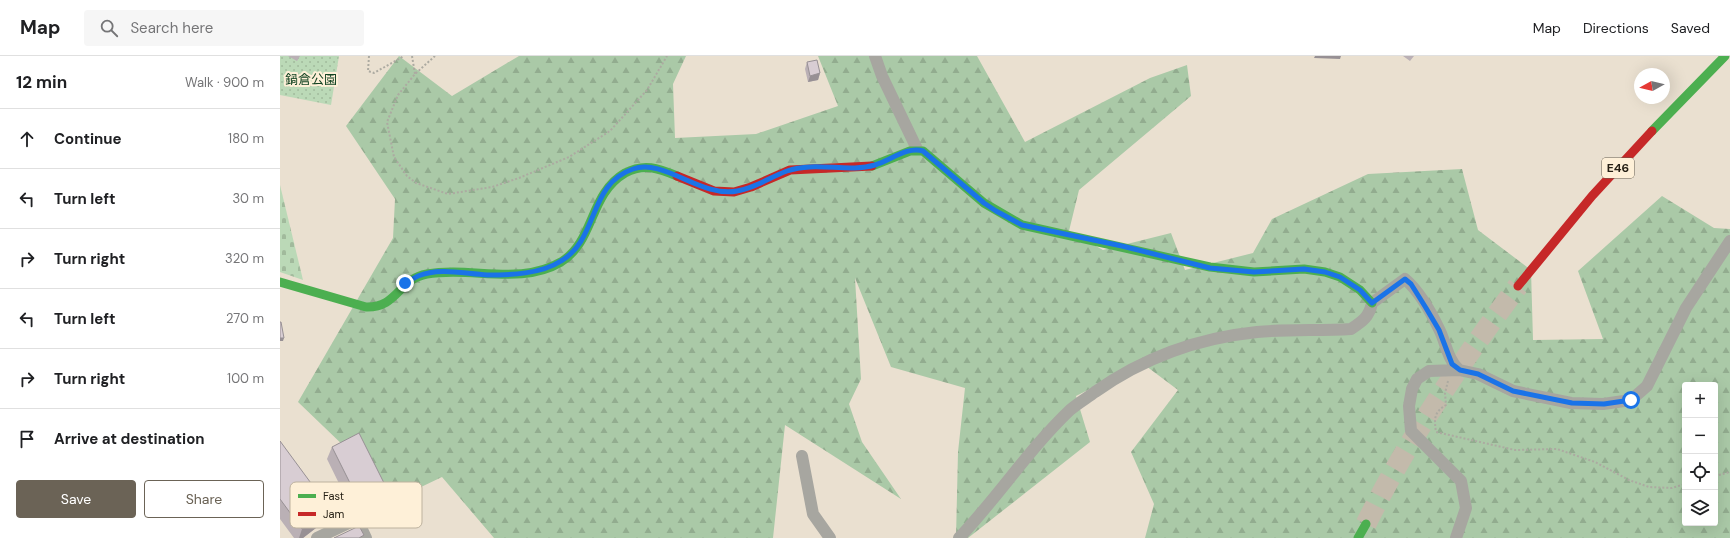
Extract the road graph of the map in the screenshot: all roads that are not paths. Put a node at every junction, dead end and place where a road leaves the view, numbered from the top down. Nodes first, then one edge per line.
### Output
1 (875, 56) edge
2 (1725, 56) edge
3 (917, 149) junction
4 (1730, 241) edge
5 (280, 282) edge
6 (1518, 286) tunnel mouth
7 (1372, 303) junction
8 (1460, 370) junction
9 (802, 456) dead end
10 (1366, 524) tunnel mouth
11 (338, 528) edge
12 (361, 528) edge
13 (317, 538) edge
14 (366, 538) edge
15 (830, 538) edge
16 (959, 538) edge
17 (1358, 538) edge
18 (1456, 538) edge

1 - 3 street
2 - 6 main road, E46
3 - 5 main road
3 - 7 main road
4 - 8 street
7 - 8 street
7 - 16 street
8 - 18 street
9 - 15 street
10 - 17 main road
11 - 13 street
12 - 14 street

